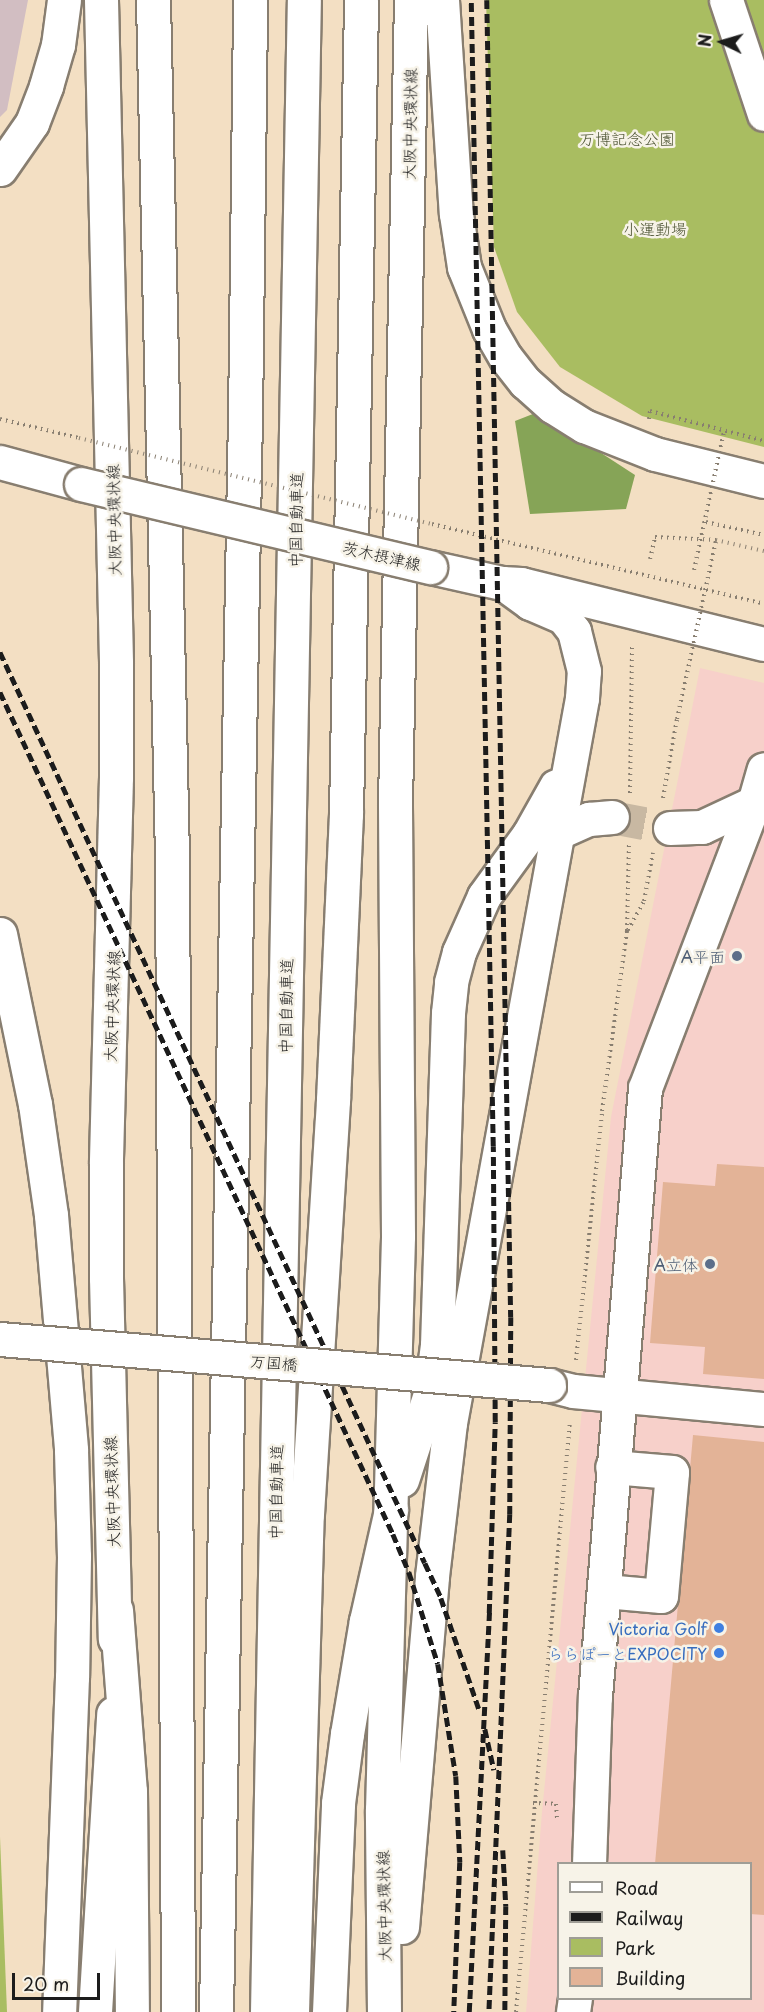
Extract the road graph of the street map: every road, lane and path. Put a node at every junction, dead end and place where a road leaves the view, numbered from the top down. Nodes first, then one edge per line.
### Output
1 (64, 0) edge
2 (101, 0) edge
3 (153, 0) edge
4 (250, 0) edge
5 (303, 0) edge
6 (361, 0) edge
7 (411, 0) edge
8 (442, 0) edge
9 (726, 0) edge
10 (764, 114) edge
11 (0, 169) edge
12 (650, 411) dead end
13 (0, 419) edge
14 (724, 431) junction
15 (764, 441) edge
16 (0, 462) edge
17 (764, 481) edge
18 (706, 522) junction
19 (764, 535) edge
20 (716, 540) junction
21 (764, 551) edge
22 (650, 559) dead end
23 (694, 570) dead end
24 (502, 584) junction
25 (764, 604) edge
26 (764, 644) edge
27 (632, 647) dead end
28 (677, 719) dead end
29 (572, 753) junction
30 (764, 769) edge
31 (759, 801) edge
32 (624, 818) junction
33 (670, 828) tunnel mouth
34 (557, 833) junction
35 (0, 934) edge
36 (0, 1339) edge
37 (561, 1388) junction
38 (618, 1396) junction
39 (764, 1409) edge
40 (612, 1467) junction
41 (391, 1510) junction
42 (605, 1591) junction
43 (116, 1610) junction
44 (533, 1803) junction
45 (557, 1828) dead end
46 (590, 1862) edge
47 (59, 2012) edge
48 (95, 2012) edge
49 (132, 2012) edge
50 (178, 2012) edge
51 (216, 2012) edge
52 (267, 2012) edge
53 (292, 2012) edge
54 (329, 2012) edge
55 (384, 2012) edge
56 (394, 2012) edge
57 (516, 2012) edge

1 - 11 main road
2 - 43 main road, 大阪中央環状線
3 - 50 main road
4 - 51 main road
5 - 52 main road, 中国自動車道
6 - 53 main road
7 - 41 main road, 大阪中央環状線
8 - 17 main road
9 - 10 main road
12 - 14 path
13 - 25 path, bridge
14 - 15 path
14 - 18 path, bridge
16 - 24 main road, 茨木摂津線, bridge
18 - 19 path
18 - 23 path, bridge
20 - 21 path, bridge
20 - 22 path, bridge
20 - 28 path, bridge
24 - 26 main road, 茨木摂津線
24 - 29 main road
27 - 32 path
29 - 34 main road
29 - 41 main road
30 - 31 main road
31 - 33 main road
31 - 38 main road
32 - 34 main road
32 - 37 path
34 - 56 main road
35 - 47 main road
36 - 37 main road, 万国橋, bridge
37 - 38 main road, 万国橋
37 - 44 path
38 - 39 main road, 万国橋
38 - 40 main road
40 - 42 main road
40 - 42 main road
41 - 54 main road
41 - 55 main road, 大阪中央環状線
42 - 46 main road
43 - 48 main road, 大阪中央環状線
43 - 49 main road
44 - 45 path
44 - 57 path

